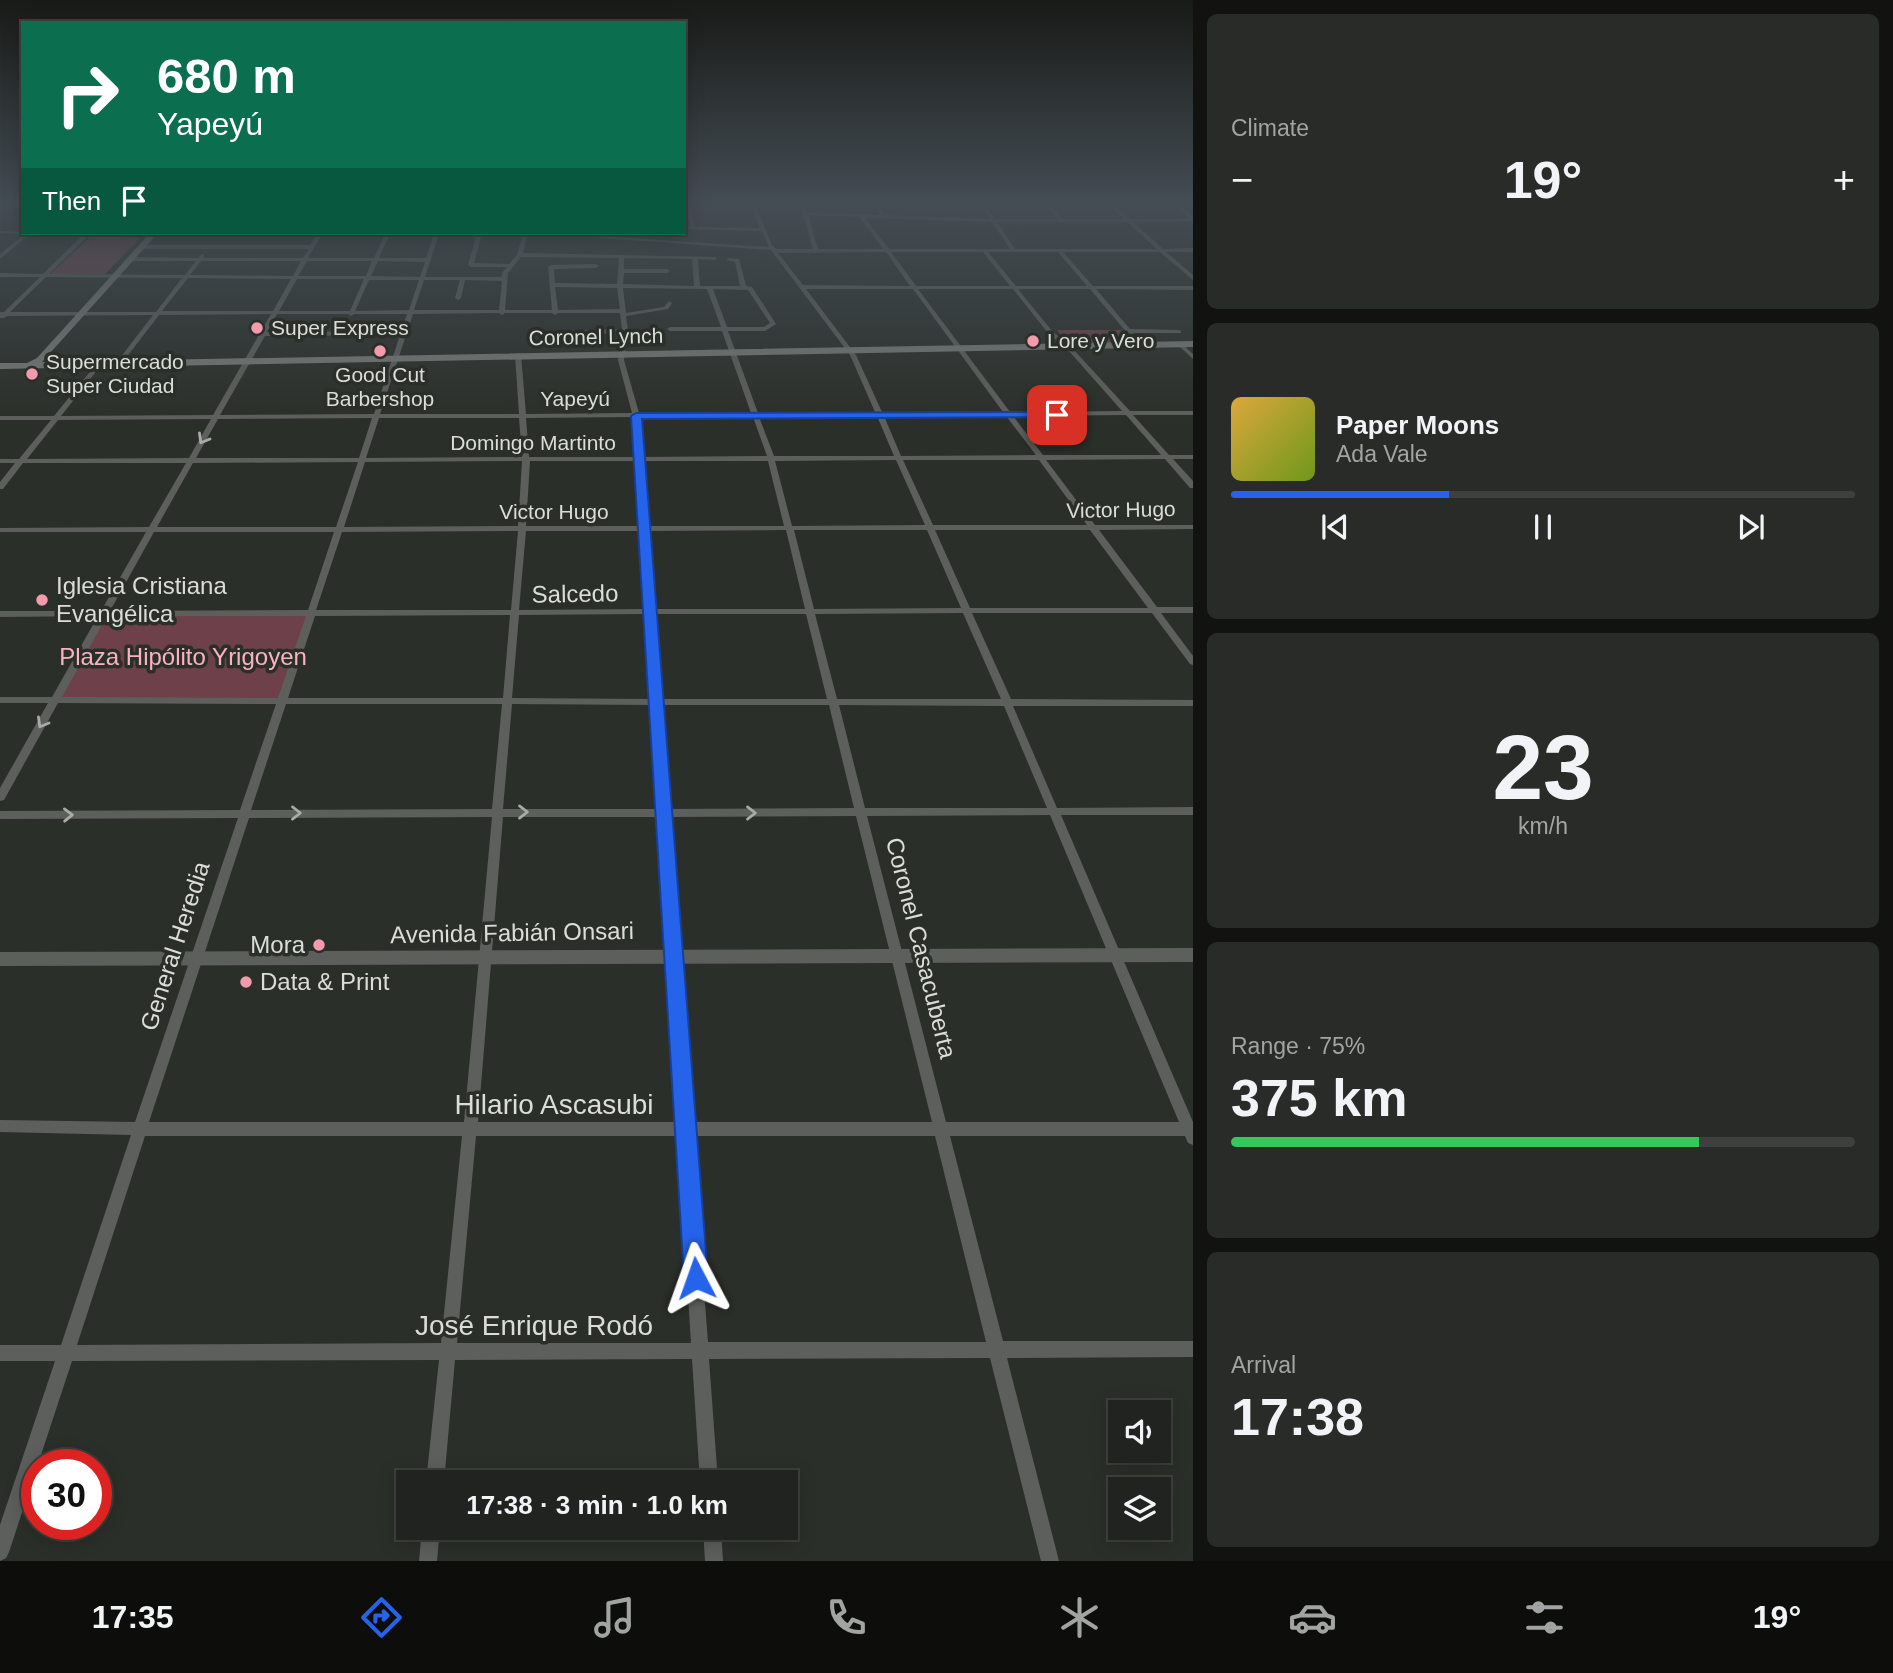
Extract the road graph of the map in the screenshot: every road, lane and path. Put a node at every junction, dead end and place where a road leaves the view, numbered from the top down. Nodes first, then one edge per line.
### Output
1 (45, 276) edge
2 (102, 276) edge
3 (112, 276) junction
4 (186, 276) junction
5 (506, 276) edge
6 (552, 276) edge
7 (620, 276) edge
8 (696, 276) edge
9 (742, 276) edge
10 (794, 276) edge
11 (904, 276) edge
12 (1006, 276) edge
13 (1081, 276) edge
14 (295, 277) junction
15 (367, 277) junction
16 (423, 278) junction
17 (463, 279) junction
18 (505, 279) junction
19 (553, 285) junction
20 (620, 286) junction
21 (697, 287) junction
22 (709, 287) junction
23 (746, 287) junction
24 (802, 287) junction
25 (1016, 287) junction
26 (1090, 287) junction
27 (913, 288) junction
28 (1193, 288) edge
29 (458, 298) dead end
30 (669, 303) dead end
31 (502, 313) junction
32 (555, 313) junction
33 (622, 313) junction
34 (351, 314) junction
35 (412, 314) junction
36 (76, 315) junction
37 (156, 315) junction
38 (274, 315) junction
39 (2, 316) edge
40 (670, 329) dead end
41 (724, 329) junction
42 (625, 331) junction
43 (1128, 331) junction
44 (1179, 332) dead end
45 (405, 333) junction
46 (558, 333) dead end
47 (264, 334) junction
48 (1180, 344) junction
49 (1193, 344) edge
50 (1140, 345) junction
51 (1066, 346) junction
52 (959, 348) junction
53 (849, 350) junction
54 (732, 352) junction
55 (622, 353) junction
56 (518, 355) junction
57 (397, 357) junction
58 (1193, 357) edge
59 (249, 359) junction
60 (120, 362) junction
61 (100, 363) junction
62 (30, 365) junction
63 (0, 366) edge
64 (1193, 413) edge
65 (1128, 414) junction
66 (636, 416) junction
67 (881, 416) junction
68 (1010, 416) junction
69 (374, 417) junction
70 (523, 417) junction
71 (758, 417) junction
72 (0, 418) edge
73 (55, 418) junction
74 (215, 418) junction
75 (1168, 457) junction
76 (1193, 457) edge
77 (1042, 459) junction
78 (638, 460) junction
79 (901, 460) junction
80 (0, 461) edge
81 (21, 461) junction
82 (190, 461) junction
83 (360, 461) junction
84 (526, 461) junction
85 (772, 461) junction
86 (1193, 486) edge
87 (0, 487) edge
88 (1193, 527) edge
89 (643, 529) junction
90 (789, 529) junction
91 (1096, 529) junction
92 (0, 530) edge
93 (150, 530) junction
94 (338, 530) junction
95 (522, 530) junction
96 (931, 530) junction
97 (1193, 610) edge
98 (1155, 611) junction
99 (811, 612) junction
100 (966, 612) junction
101 (650, 613) junction
102 (0, 614) edge
103 (105, 614) junction
104 (311, 614) junction
105 (514, 614) junction
106 (1193, 662) edge
107 (508, 699) junction
108 (0, 700) edge
109 (55, 700) junction
110 (281, 700) junction
111 (656, 700) junction
112 (832, 702) junction
113 (1007, 702) junction
114 (1193, 704) edge
115 (0, 797) edge
116 (1193, 811) edge
117 (498, 812) junction
118 (860, 812) junction
119 (1054, 812) junction
120 (243, 813) junction
121 (664, 813) junction
122 (0, 815) edge
123 (897, 955) junction
124 (1116, 955) junction
125 (1193, 955) edge
126 (674, 956) junction
127 (194, 958) junction
128 (0, 959) edge
129 (485, 959) junction
130 (0, 1126) edge
131 (685, 1128) junction
132 (942, 1128) junction
133 (139, 1129) junction
134 (470, 1129) junction
135 (1192, 1132) edge
136 (997, 1348) junction
137 (1193, 1349) edge
138 (448, 1350) junction
139 (0, 1353) edge
140 (67, 1353) junction
141 (701, 1353) junction
142 (436, 1470) edge
143 (708, 1470) edge
144 (430, 1540) edge
145 (713, 1540) edge
146 (0, 1552) edge
147 (428, 1561) edge
148 (714, 1561) edge
149 (1050, 1561) edge

1 - 39 street
2 - 3 street
3 - 4 street
3 - 36 main road
4 - 14 street
4 - 37 street
5 - 18 street
6 - 19 street
7 - 20 street
8 - 21 street
9 - 23 street
10 - 24 street
11 - 27 street
12 - 25 street
13 - 26 street
14 - 15 street
14 - 38 street
15 - 16 street
15 - 34 street
16 - 17 street
16 - 35 street, General Heredia
17 - 18 street
17 - 29 street
18 - 31 street
19 - 20 street
19 - 32 street
20 - 21 street
20 - 33 street
21 - 22 street
22 - 23 street
22 - 41 street, Coronel Casacuberta
23 - 41 street
24 - 27 street
24 - 53 street
25 - 26 street
25 - 27 street
25 - 51 street
26 - 28 street
26 - 43 street
27 - 52 street
30 - 33 street
31 - 32 street
31 - 35 street
32 - 33 street
33 - 42 street
34 - 35 street
34 - 38 street
35 - 45 street, General Heredia
36 - 37 street
36 - 39 street
36 - 62 main road
37 - 38 street
37 - 60 street
38 - 47 street
40 - 41 street
41 - 54 street, Coronel Casacuberta
42 - 46 street
42 - 55 street
43 - 44 street
43 - 50 street
45 - 47 street
45 - 57 street, General Heredia
47 - 59 street
48 - 49 main road, Coronel Lynch
48 - 50 main road, Coronel Lynch
48 - 58 street
50 - 51 main road, Coronel Lynch
51 - 52 main road, Coronel Lynch
51 - 65 street
52 - 53 main road, Coronel Lynch
52 - 68 street
53 - 54 main road, Coronel Lynch
53 - 67 street
54 - 55 main road, Coronel Lynch
54 - 71 street, Coronel Casacuberta
55 - 56 main road, Coronel Lynch
55 - 66 street
56 - 57 main road, Coronel Lynch
56 - 70 street
57 - 59 main road, Coronel Lynch
57 - 69 street, General Heredia
59 - 60 main road, Coronel Lynch
59 - 74 street
60 - 61 main road, Coronel Lynch
61 - 62 main road, Coronel Lynch
61 - 73 street
62 - 63 main road, Coronel Lynch
64 - 65 street, Yapeyú
65 - 68 street, Yapeyú
65 - 75 street
66 - 70 street, Yapeyú
66 - 71 street, Yapeyú
66 - 78 street
67 - 68 street, Yapeyú
67 - 71 street, Yapeyú
67 - 79 street
68 - 77 street
69 - 70 street, Yapeyú
69 - 74 street, Yapeyú
69 - 83 street, General Heredia
70 - 84 street
71 - 85 street, Coronel Casacuberta
72 - 73 street, Yapeyú
73 - 74 street, Yapeyú
73 - 81 street
74 -> 82 street
75 - 76 street, Domingo Martinto
75 - 77 street, Domingo Martinto
75 - 86 street
77 - 79 street, Domingo Martinto
77 - 91 street
78 - 84 street, Domingo Martinto
78 - 85 street, Domingo Martinto
78 - 89 street
79 - 85 street, Domingo Martinto
79 - 96 street
80 - 81 street, Domingo Martinto
81 - 82 street, Domingo Martinto
81 - 87 street
82 - 83 street, Domingo Martinto
82 - 93 street
83 - 84 street, Domingo Martinto
83 - 94 street, General Heredia
84 - 95 street
85 - 90 street, Coronel Casacuberta
88 - 91 street, Victor Hugo
89 - 90 street, Victor Hugo
89 - 95 street, Victor Hugo
89 - 101 street
90 - 96 street, Victor Hugo
90 - 99 street, Coronel Casacuberta
91 - 96 street, Victor Hugo
91 - 98 street
92 - 93 street, Victor Hugo
93 - 94 street, Victor Hugo
93 - 103 street
94 - 95 street, Victor Hugo
94 - 104 street, General Heredia
95 - 105 street
96 - 100 street
97 - 98 street, Salcedo
98 - 100 street, Salcedo
98 - 106 street
99 - 100 street, Salcedo
99 - 101 street, Salcedo
99 - 112 street, Coronel Casacuberta
100 - 113 street
101 - 105 street, Salcedo
101 - 111 street
102 - 103 street, Salcedo
103 - 104 street, Salcedo
103 - 109 street
104 - 105 street, Salcedo
104 - 110 street, General Heredia
105 - 107 street
107 - 110 street
107 - 111 street
107 - 117 street
108 - 109 street
109 - 110 street
109 -> 115 street
110 - 120 street, General Heredia
111 - 112 street
111 - 121 street
112 - 113 street
112 - 118 street, Coronel Casacuberta
113 - 114 street
113 - 119 street
116 - 119 street
120 -> 117 street
117 -> 121 street
117 - 129 street
118 - 119 street
121 -> 118 street
118 - 123 street, Coronel Casacuberta
119 - 124 street
122 -> 120 street
120 - 127 street, General Heredia
121 - 126 street
123 - 124 street, Avenida Fabián Onsari
123 - 126 street, Avenida Fabián Onsari
123 - 132 street, Coronel Casacuberta
124 - 125 street, Avenida Fabián Onsari
124 - 135 street
126 - 129 street, Avenida Fabián Onsari
126 - 131 street
127 - 128 street, Avenida Fabián Onsari
127 - 129 street, Avenida Fabián Onsari
127 - 133 street, General Heredia
129 - 134 street
130 - 133 street, Hilario Ascasubi
131 - 132 street, Hilario Ascasubi
131 - 134 street, Hilario Ascasubi
131 - 141 street
132 - 135 street, Hilario Ascasubi
132 - 136 street, Coronel Casacuberta
133 - 134 street, Hilario Ascasubi
133 - 140 street, General Heredia
134 - 138 street
136 - 137 street, José Enrique Rodó
136 - 141 street, José Enrique Rodó
136 - 149 street, Coronel Casacuberta
138 - 140 street, José Enrique Rodó
138 - 141 street, José Enrique Rodó
138 - 142 street
139 - 140 street, José Enrique Rodó
140 - 146 street, General Heredia
141 - 143 street
144 - 147 street
145 - 148 street

